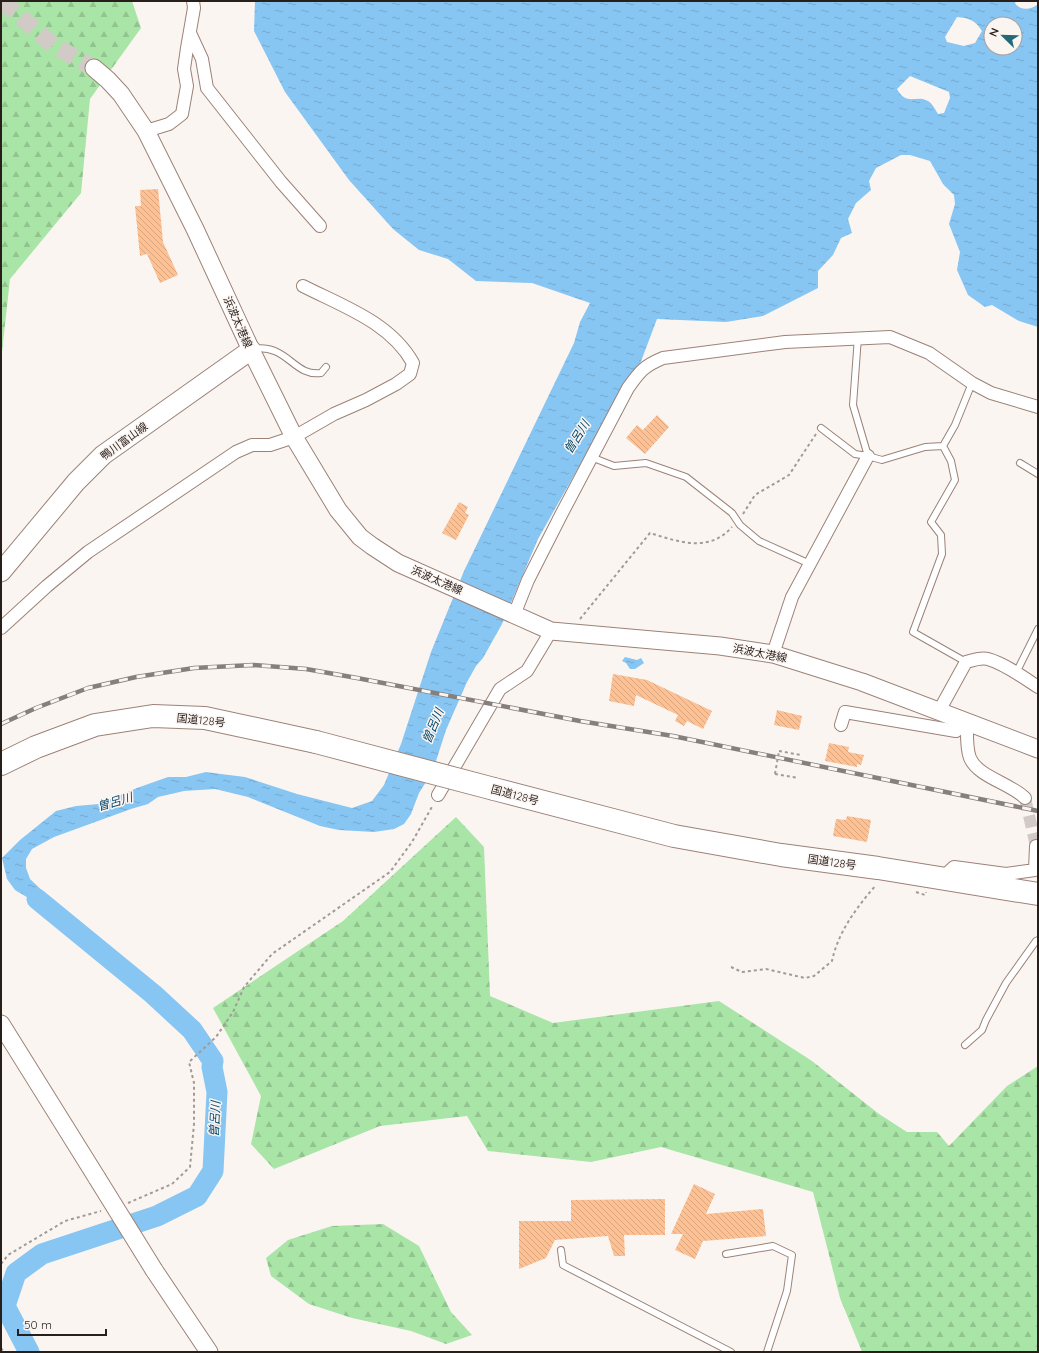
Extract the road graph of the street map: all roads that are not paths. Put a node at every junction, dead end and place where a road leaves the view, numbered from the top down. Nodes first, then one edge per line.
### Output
1 (193, 1) edge
2 (190, 33) junction
3 (94, 68) tunnel mouth
4 (146, 131) junction
5 (320, 226) dead end
6 (303, 286) dead end
7 (858, 338) junction
8 (251, 350) junction
9 (326, 367) dead end
10 (972, 383) junction
11 (1038, 407) edge
12 (821, 428) road end
13 (294, 438) junction
14 (943, 446) junction
15 (868, 456) junction
16 (591, 457) junction
17 (1020, 463) dead end
18 (1038, 474) edge
19 (810, 564) junction
20 (1, 572) edge
21 (511, 614) junction
22 (1, 628) edge
23 (1038, 630) edge
24 (552, 631) junction
25 (773, 654) junction
26 (966, 662) junction
27 (1016, 673) junction
28 (1038, 687) edge
29 (939, 711) junction
30 (966, 721) junction
31 (841, 726) dead end
32 (1038, 749) edge
33 (1, 764) edge
34 (438, 795) road end
35 (1025, 798) tunnel mouth
36 (1036, 846) dead end
37 (1037, 870) edge
38 (936, 878) junction
39 (1038, 894) edge
40 (1038, 940) edge
41 (1, 1024) edge
42 (965, 1045) dead end
43 (561, 1250) dead end
44 (726, 1254) dead end
45 (209, 1352) edge
46 (731, 1352) edge
47 (767, 1352) edge

1 - 2 street
2 - 4 street
2 - 5 street
3 - 4 main road, 浜波太港線
4 - 8 main road, 浜波太港線
6 - 13 street
7 - 10 street
7 - 15 lane
7 - 16 street
8 - 9 lane
8 - 13 main road, 浜波太港線
8 - 20 main road, 鴨川富山線
10 - 11 street
10 - 14 lane
12 - 15 lane
13 - 21 main road, 浜波太港線
13 - 22 street
14 - 15 lane
14 - 26 lane
15 - 19 street
16 - 19 lane
16 - 21 street
17 - 18 lane
19 - 25 street
21 - 24 main road, 浜波太港線
23 - 27 lane
24 - 25 main road, 浜波太港線
24 - 34 street
25 - 29 main road, 浜波太港線
26 - 27 street
26 - 29 street
27 - 28 street
29 - 30 main road, 浜波太港線
30 - 31 street
30 - 32 main road, 浜波太港線
30 - 35 street
33 - 38 highway, 国道128号, bridge
36 - 37 street
37 - 38 street
38 - 39 highway, 国道128号
40 - 42 lane
41 - 45 main road, bridge
43 - 46 lane
44 - 47 lane

